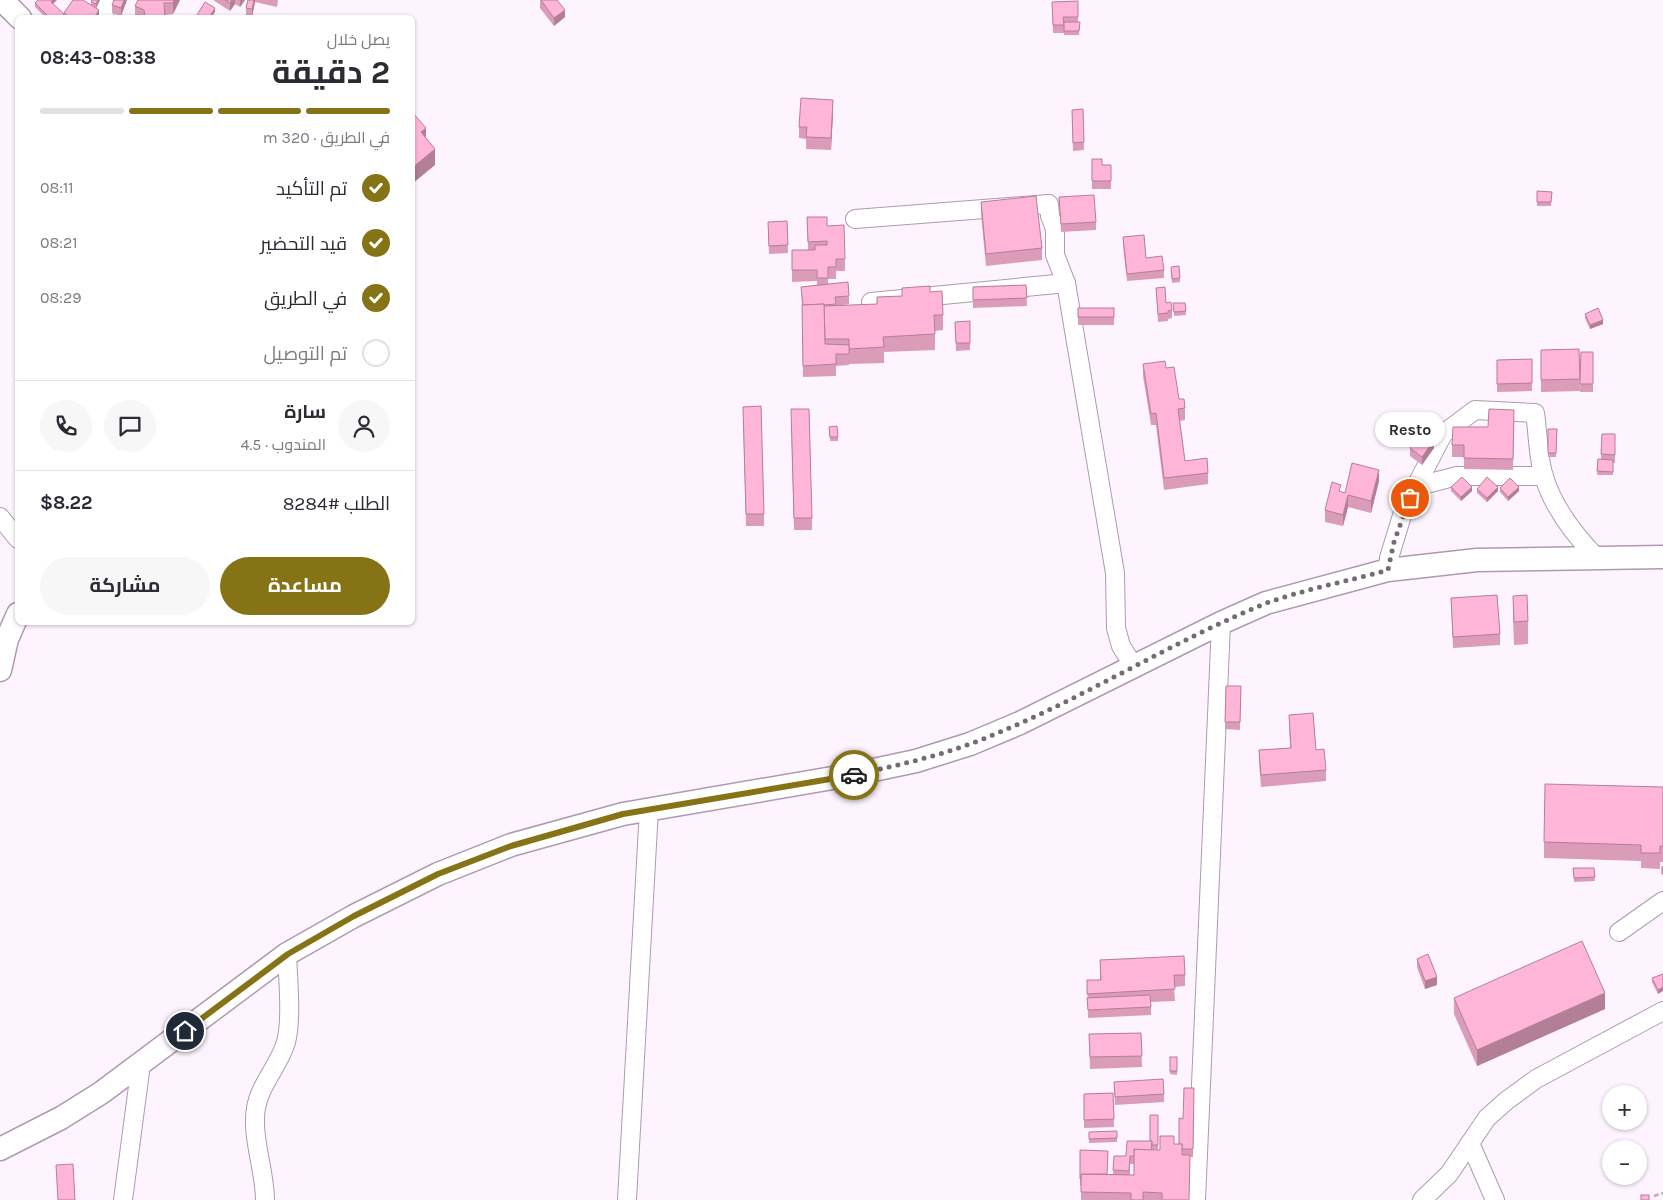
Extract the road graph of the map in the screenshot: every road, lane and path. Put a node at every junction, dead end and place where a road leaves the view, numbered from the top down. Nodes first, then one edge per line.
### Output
1 (2, 0) edge
2 (109, 0) edge
3 (17, 15) edge
4 (103, 15) edge
5 (855, 219) dead end
6 (1066, 283) junction
7 (871, 302) edge
8 (1544, 476) junction
9 (1415, 488) junction
10 (0, 516) edge
11 (15, 535) edge
12 (1663, 557) edge
13 (1599, 560) junction
14 (1388, 570) junction
15 (15, 621) edge
16 (1220, 623) junction
17 (1134, 667) junction
18 (0, 670) edge
19 (649, 809) junction
20 (1663, 901) edge
21 (1618, 932) dead end
22 (288, 954) junction
23 (1663, 1011) edge
24 (141, 1064) junction
25 (0, 1135) edge
26 (24, 1138) junction
27 (1470, 1143) junction
28 (0, 1148) edge
29 (1663, 1193) edge
30 (1654, 1196) dead end
31 (123, 1200) edge
32 (265, 1200) edge
33 (627, 1200) edge
34 (1196, 1200) edge
35 (1422, 1200) edge
36 (1495, 1200) edge

1 - 3 main road
2 - 4 street
5 - 6 street
6 - 7 street
6 - 17 street
8 - 9 street
8 - 9 street
8 - 13 street
9 - 14 street
10 - 11 street
12 - 13 main road
13 - 14 main road
14 - 16 main road
15 - 18 main road
16 - 17 main road
16 - 34 street
17 - 19 main road
19 - 22 main road
19 - 33 street
20 - 21 street
22 - 24 main road
22 - 32 street
23 - 27 street
24 - 26 main road
24 - 31 street
25 - 26 main road
26 - 28 main road
27 - 35 street
27 - 36 street
29 - 30 path

